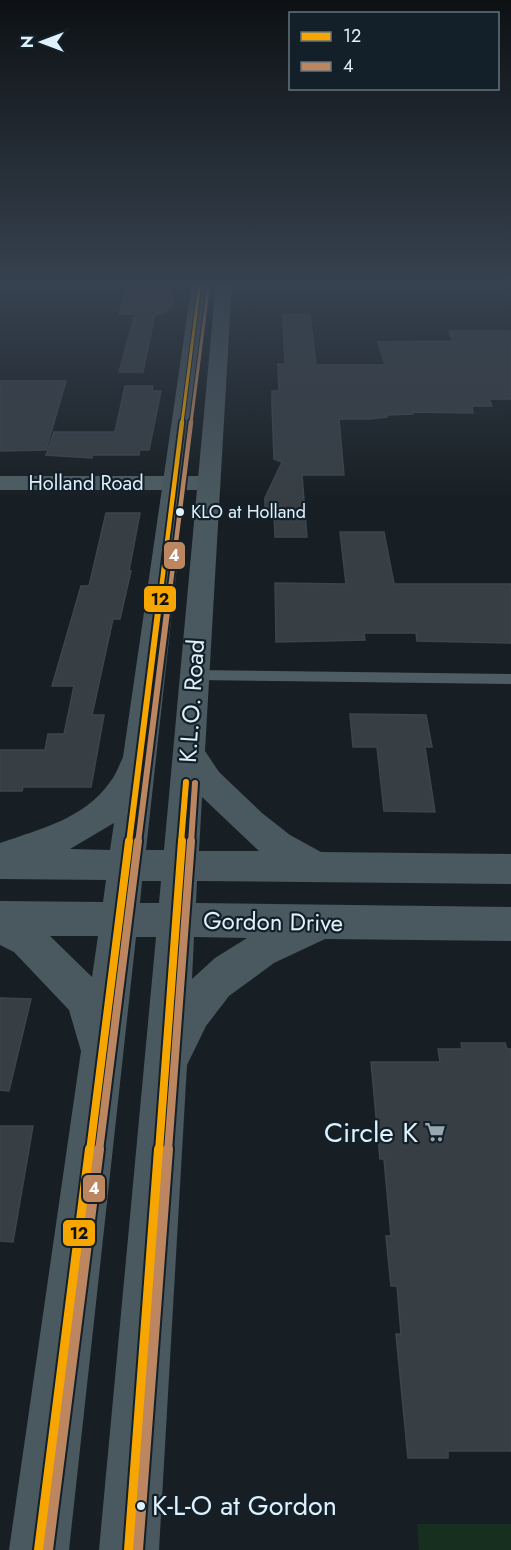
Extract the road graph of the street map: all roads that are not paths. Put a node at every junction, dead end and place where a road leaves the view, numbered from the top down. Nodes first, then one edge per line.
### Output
1 (191, 354) edge
2 (219, 354) edge
3 (0, 483) edge
4 (175, 483) junction
5 (209, 483) junction
6 (194, 675) junction
7 (511, 679) edge
8 (189, 752) junction
9 (141, 753) junction
10 (0, 858) edge
11 (0, 864) edge
12 (127, 866) junction
13 (180, 866) junction
14 (318, 868) junction
15 (511, 869) edge
16 (0, 918) edge
17 (119, 920) junction
18 (176, 921) junction
19 (321, 922) junction
20 (511, 924) edge
21 (0, 925) edge
22 (102, 1055) junction
23 (165, 1068) junction
24 (39, 1550) edge
25 (129, 1550) edge

1 - 4 main road, K.L.O. Road
2 - 5 main road, K.L.O. Road
3 - 4 street, Holland Road
4 - 5 street, Holland Road
4 - 9 main road, K.L.O. Road
5 - 6 main road, K.L.O. Road
6 - 7 lane
6 - 8 main road, K.L.O. Road
8 - 13 main road, K.L.O. Road
8 - 14 main road
9 - 10 main road
9 - 12 main road, K.L.O. Road
11 - 12 main road
12 - 13 main road
12 - 17 main road, K.L.O. Road
13 - 14 main road
13 - 18 main road, K.L.O. Road
14 - 15 main road
16 - 17 main road, Gordon Drive
17 - 18 main road, Gordon Drive
17 - 22 main road, K.L.O. Road
18 - 19 main road, Gordon Drive
18 - 23 main road, K.L.O. Road
19 - 20 main road, Gordon Drive
19 - 23 main road
21 - 22 main road
22 - 24 main road, K.L.O. Road
23 - 25 main road, K.L.O. Road

